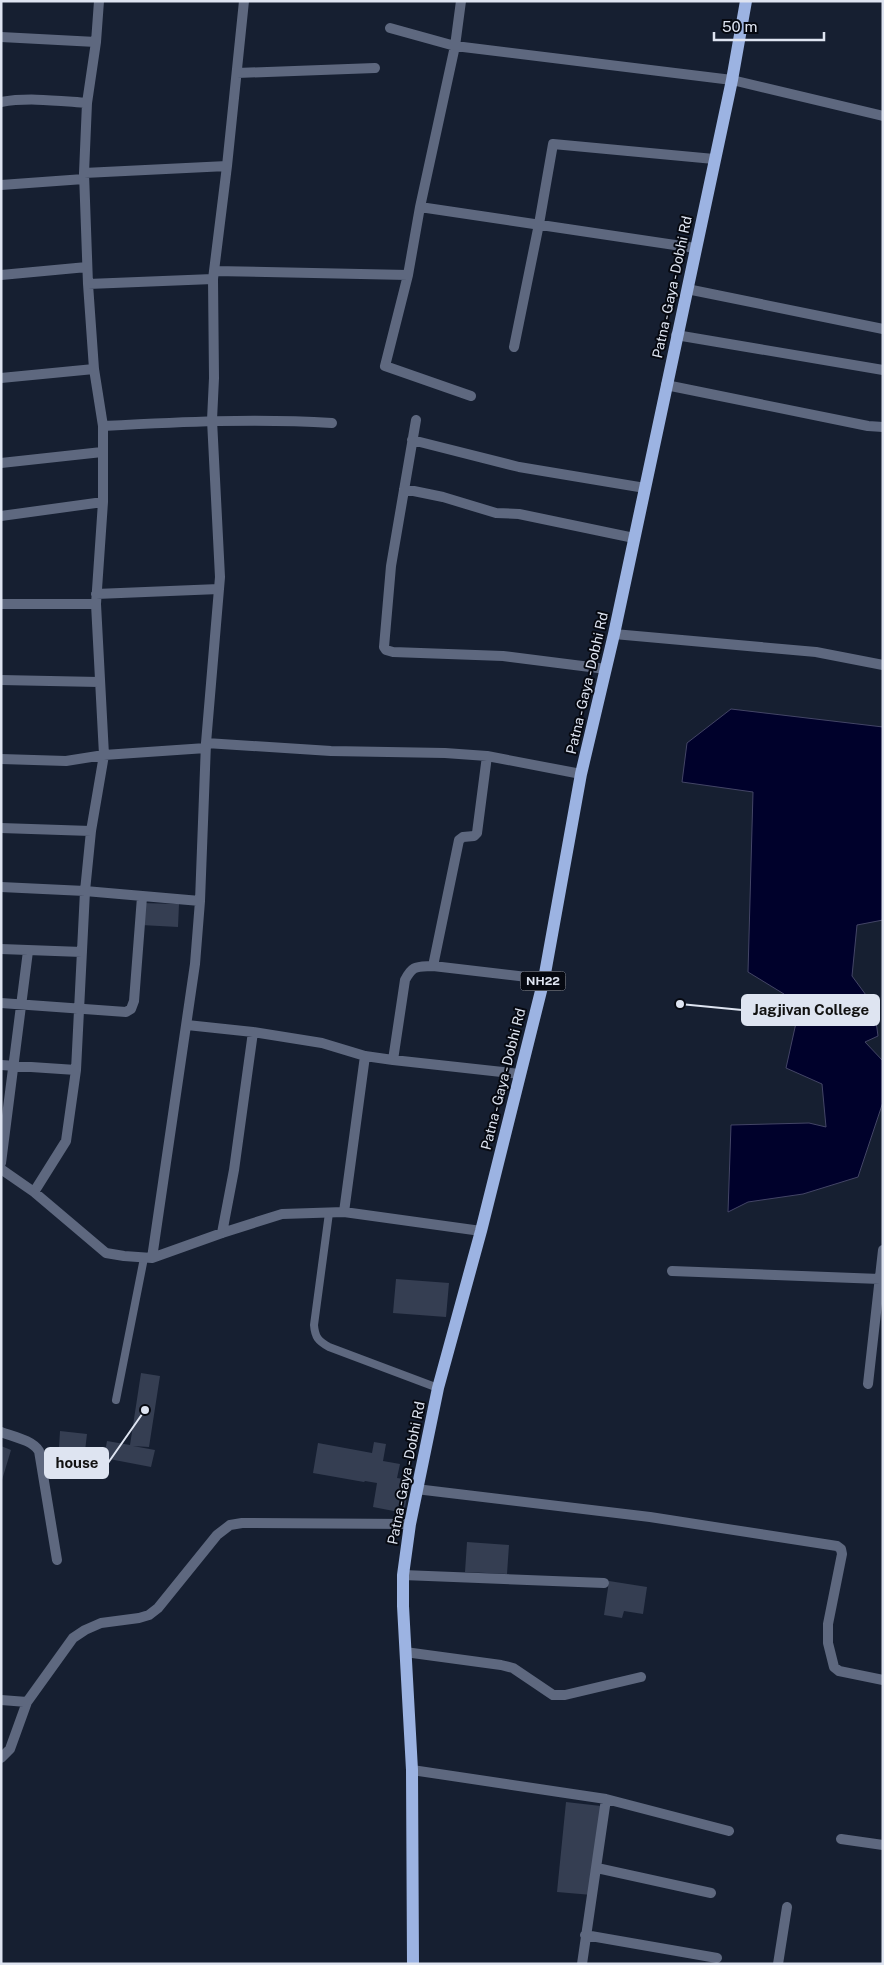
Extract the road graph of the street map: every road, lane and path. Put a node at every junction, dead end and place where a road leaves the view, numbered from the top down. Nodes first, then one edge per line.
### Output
1 (99, 1) edge
2 (244, 1) edge
3 (461, 1) edge
4 (746, 1) edge
5 (390, 28) dead end
6 (1, 37) edge
7 (96, 42) junction
8 (455, 46) junction
9 (374, 68) dead end
10 (237, 73) junction
11 (732, 80) junction
12 (1, 102) edge
13 (87, 103) junction
14 (883, 116) edge
15 (714, 158) junction
16 (227, 166) junction
17 (84, 176) junction
18 (1, 184) edge
19 (420, 207) junction
20 (539, 224) junction
21 (695, 248) junction
22 (87, 267) junction
23 (1, 275) edge
24 (213, 275) junction
25 (408, 275) junction
26 (88, 284) junction
27 (686, 289) junction
28 (883, 329) edge
29 (676, 335) junction
30 (514, 347) dead end
31 (94, 369) junction
32 (883, 370) edge
33 (1, 378) edge
34 (666, 385) junction
35 (471, 396) dead end
36 (212, 420) junction
37 (416, 420) dead end
38 (332, 423) dead end
39 (102, 426) junction
40 (883, 427) edge
41 (412, 440) junction
42 (102, 452) junction
43 (1, 463) edge
44 (645, 488) junction
45 (404, 489) junction
46 (103, 502) junction
47 (1, 516) edge
48 (634, 538) junction
49 (219, 589) junction
50 (96, 599) junction
51 (1, 604) edge
52 (614, 634) junction
53 (883, 665) edge
54 (606, 669) junction
55 (1, 680) edge
56 (100, 682) junction
57 (206, 745) junction
58 (104, 754) junction
59 (487, 756) junction
60 (1, 759) edge
61 (581, 774) junction
62 (1, 828) edge
63 (92, 831) junction
64 (1, 887) edge
65 (85, 891) junction
66 (142, 897) junction
67 (200, 901) junction
68 (1, 949) edge
69 (28, 951) junction
70 (82, 952) junction
71 (432, 966) junction
72 (544, 979) junction
73 (1, 1003) edge
74 (21, 1004) junction
75 (78, 1008) junction
76 (187, 1024) junction
77 (254, 1032) junction
78 (365, 1056) junction
79 (393, 1060) junction
80 (1, 1065) edge
81 (14, 1065) junction
82 (76, 1070) junction
83 (520, 1074) junction
84 (1, 1164) edge
85 (1, 1169) edge
86 (34, 1192) junction
87 (329, 1212) junction
88 (344, 1212) junction
89 (481, 1230) junction
90 (222, 1233) junction
91 (883, 1250) edge
92 (148, 1258) junction
93 (672, 1271) dead end
94 (880, 1278) junction
95 (880, 1302) edge
96 (868, 1384) dead end
97 (438, 1388) junction
98 (116, 1400) dead end
99 (1, 1432) edge
100 (416, 1489) junction
101 (410, 1524) junction
102 (57, 1560) dead end
103 (403, 1575) junction
104 (604, 1582) dead end
105 (405, 1652) junction
106 (640, 1677) dead end
107 (883, 1680) edge
108 (1, 1700) edge
109 (27, 1702) junction
110 (1, 1758) edge
111 (412, 1770) junction
112 (606, 1799) junction
113 (729, 1831) dead end
114 (841, 1839) dead end
115 (883, 1845) edge
116 (597, 1868) junction
117 (711, 1893) dead end
118 (787, 1907) dead end
119 (585, 1935) junction
120 (717, 1958) dead end
121 (413, 1964) edge
122 (582, 1964) edge
123 (778, 1964) edge

1 - 7 street
2 - 10 street
3 - 8 street
4 - 11 main road, Patna - Gaya - Dobhi Rd / NH22
5 - 8 street
6 - 7 street
7 - 13 street
8 - 11 street
8 - 19 street
9 - 10 street
10 - 16 street
11 - 14 street
11 - 15 main road, Patna - Gaya - Dobhi Rd / NH22
12 - 13 street
13 - 17 street
15 - 20 street
15 - 21 main road, Patna - Gaya - Dobhi Rd / NH22
16 - 17 street
16 - 24 street
17 - 18 street
17 - 22 street
19 - 20 street
19 - 25 street
20 - 21 street
20 - 30 street
21 - 27 main road, Patna - Gaya - Dobhi Rd / NH22
22 - 23 street
22 - 26 street
24 - 25 street
24 - 26 street
24 - 36 street
25 - 35 street
26 - 31 street
27 - 28 street
27 - 29 main road, Patna - Gaya - Dobhi Rd / NH22
29 - 32 street
29 - 34 main road, Patna - Gaya - Dobhi Rd / NH22
31 - 33 street
31 - 39 street
34 - 40 street
34 - 44 main road, Patna - Gaya - Dobhi Rd / NH22
36 - 38 street
36 - 39 street
36 - 49 street
37 - 41 street
39 - 42 street
41 - 44 street
41 - 45 street
42 - 43 street
42 - 46 street
44 - 48 main road, Patna - Gaya - Dobhi Rd / NH22
45 - 48 street
45 - 54 street
46 - 47 street
46 - 50 street
48 - 52 main road, Patna - Gaya - Dobhi Rd / NH22
49 - 50 street
49 - 57 street
50 - 51 street
50 - 56 street
52 - 53 street
52 - 54 main road, Patna - Gaya - Dobhi Rd / NH22
54 - 61 main road, Patna - Gaya - Dobhi Rd / NH22
55 - 56 street
56 - 58 street
57 - 58 street
57 - 59 street
57 - 67 street
58 - 60 street
58 - 63 street
59 - 61 street
59 - 71 street
61 - 72 main road, Patna - Gaya - Dobhi Rd / NH22
62 - 63 street
63 - 65 street
64 - 65 street
65 - 66 street
65 - 70 street
66 - 67 street
66 - 75 street
67 - 76 street
68 - 69 street
69 - 70 street
69 - 74 street
70 - 75 street
71 - 72 street
71 - 79 street
72 - 83 main road, Patna - Gaya - Dobhi Rd / NH22
73 - 74 street
74 - 75 street
74 - 81 street
75 - 82 street
76 - 77 street
76 - 92 street
77 - 78 street
77 - 90 street
78 - 79 street
78 - 88 street
79 - 83 street
80 - 81 street
81 - 82 street
81 - 84 street
82 - 86 street
83 - 89 main road, Patna - Gaya - Dobhi Rd / NH22
85 - 86 street
86 - 92 street
87 - 88 street
87 - 90 street
87 - 97 lane
88 - 89 street
89 - 97 main road, Patna - Gaya - Dobhi Rd / NH22
90 - 92 street
91 - 94 street
92 - 98 lane
93 - 94 street
94 - 95 street
95 - 96 street
97 - 100 main road, Patna - Gaya - Dobhi Rd / NH22
99 - 102 street
100 - 101 main road, Patna - Gaya - Dobhi Rd / NH22
100 - 107 street
101 - 103 main road, Patna - Gaya - Dobhi Rd / NH22
101 - 109 street
103 - 104 street
103 - 105 main road, Patna - Gaya - Dobhi Rd / NH22
105 - 106 street
105 - 111 main road, Patna - Gaya - Dobhi Rd / NH22
108 - 109 street
109 - 110 street
111 - 112 street
111 - 121 main road, Patna - Gaya - Dobhi Rd / NH22
112 - 113 street
112 - 116 street
114 - 115 street
116 - 117 street
116 - 119 street
118 - 123 street
119 - 120 street
119 - 122 street

